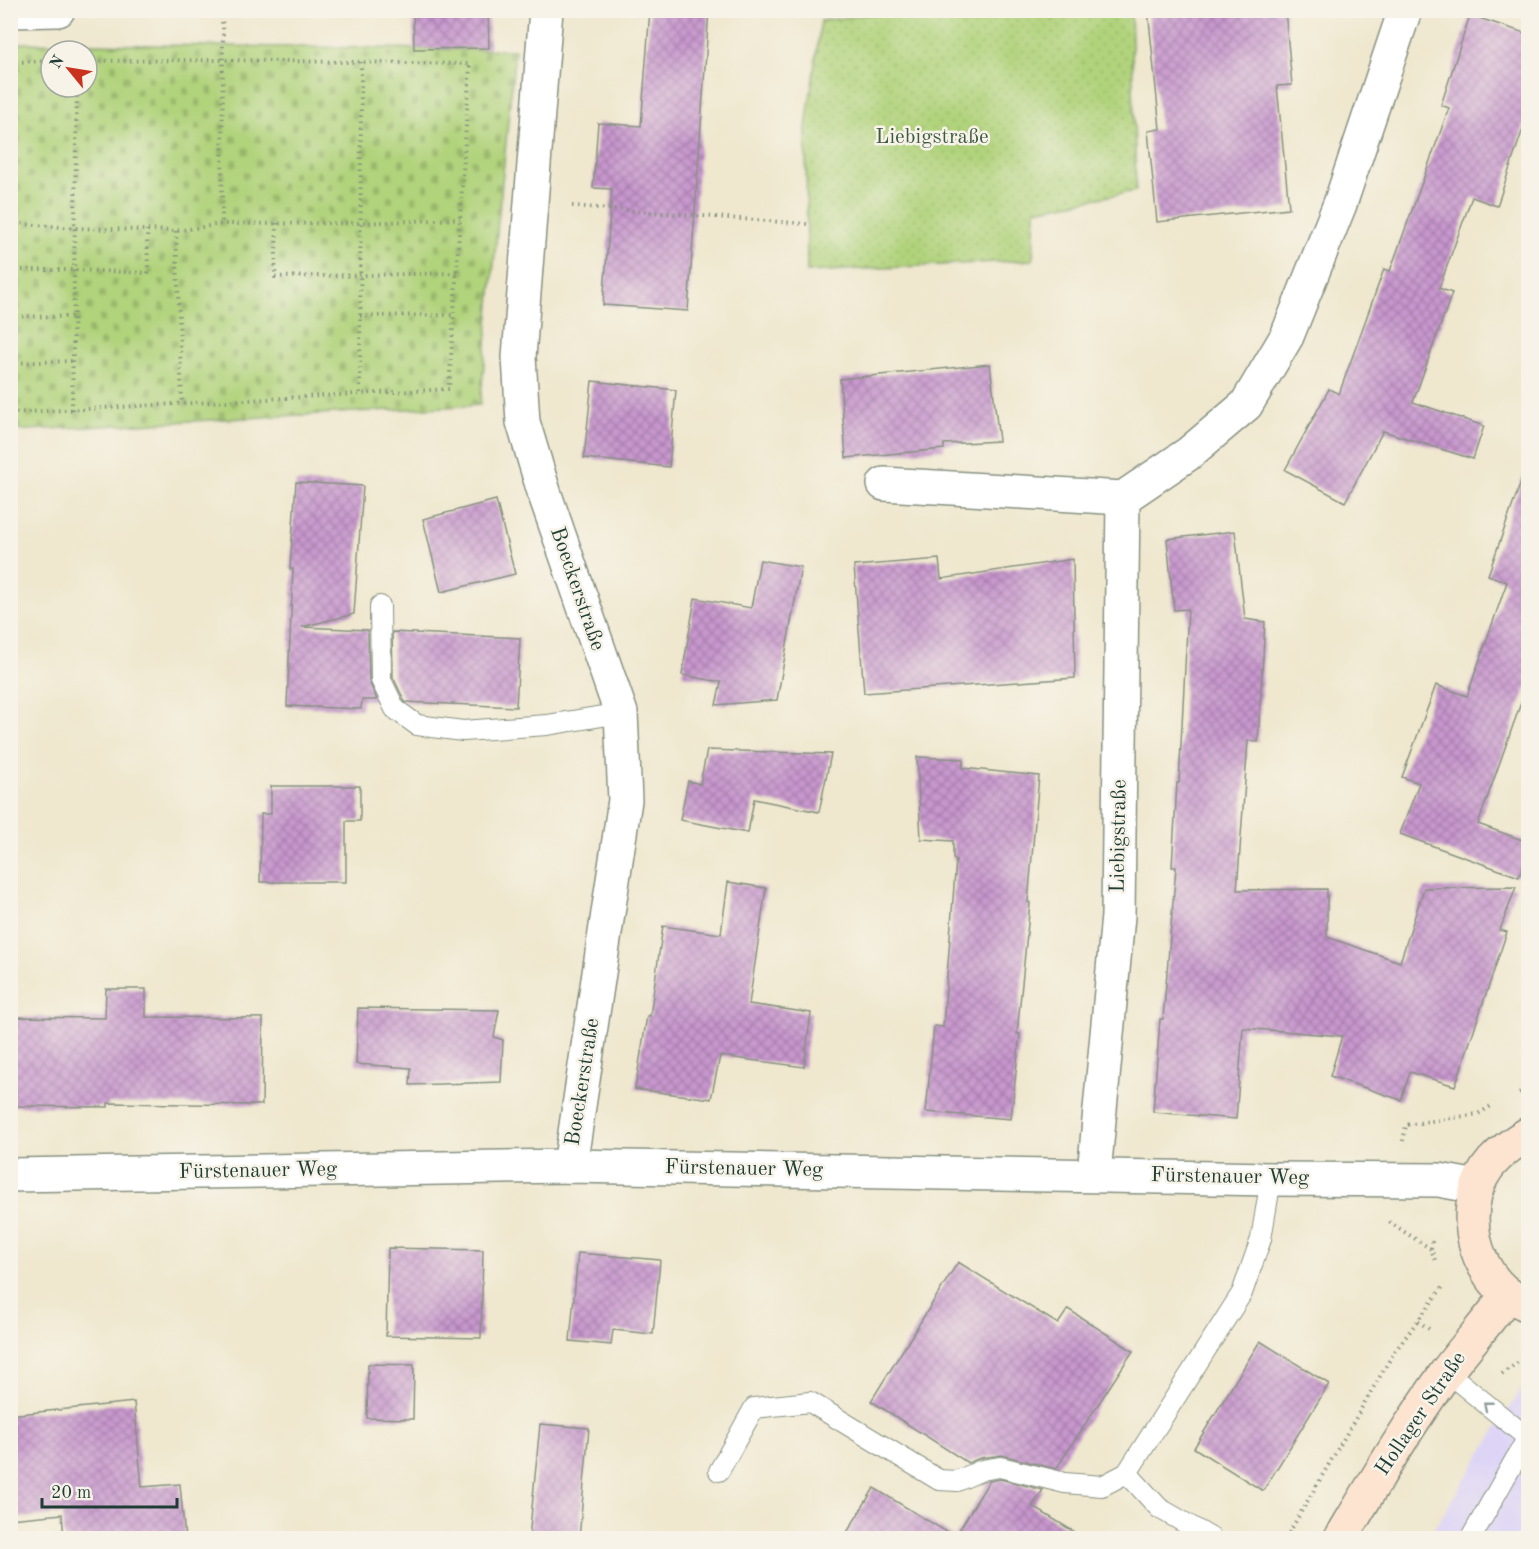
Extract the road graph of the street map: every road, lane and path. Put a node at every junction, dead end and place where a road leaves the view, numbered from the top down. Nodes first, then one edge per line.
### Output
1 (58, 10) edge
2 (220, 10) edge
3 (546, 10) edge
4 (1405, 10) edge
5 (10, 11) edge
6 (222, 60) junction
7 (39, 61) edge
8 (99, 61) edge
9 (10, 62) edge
10 (361, 62) junction
11 (77, 99) edge
12 (532, 202) junction
13 (460, 219) junction
14 (10, 223) edge
15 (277, 223) junction
16 (222, 224) junction
17 (361, 224) junction
18 (807, 224) dead end
19 (75, 228) junction
20 (147, 230) junction
21 (176, 231) junction
22 (10, 270) edge
23 (74, 270) junction
24 (456, 273) junction
25 (361, 275) junction
26 (454, 315) junction
27 (10, 316) edge
28 (360, 316) junction
29 (73, 317) junction
30 (73, 361) junction
31 (10, 363) edge
32 (360, 393) junction
33 (182, 403) junction
34 (72, 410) junction
35 (10, 413) edge
36 (884, 484) dead end
37 (1123, 498) junction
38 (380, 606) dead end
39 (621, 713) junction
40 (1528, 1134) edge
41 (570, 1166) junction
42 (1094, 1174) junction
43 (10, 1175) edge
44 (1271, 1179) junction
45 (1477, 1187) junction
46 (1445, 1284) dead end
47 (1518, 1300) edge
48 (1446, 1372) junction
49 (1528, 1438) edge
50 (719, 1471) dead end
51 (1127, 1473) junction
52 (1344, 1537) edge
53 (1211, 1539) edge
54 (1286, 1539) edge
55 (1471, 1539) edge

1 - 5 street
2 - 6 path
3 - 12 street, Boeckerstraße
4 - 37 street
6 - 8 path
6 - 10 path
6 - 16 path
7 - 9 path
10 - 13 path
10 - 17 path
11 - 19 path
12 - 18 path
12 - 39 street, Boeckerstraße
13 - 17 path
13 - 24 path
14 - 19 path
15 - 16 path
15 - 17 path
15 - 25 path
16 - 21 path
17 - 25 path
19 - 20 path
19 - 23 path
20 - 21 path
20 - 23 path
21 - 33 path
22 - 23 path
23 - 29 path
24 - 25 path
24 - 26 path
25 - 28 path
26 - 28 path
26 - 32 path
27 - 29 path
28 - 32 path
29 - 30 path
30 - 31 path
30 - 34 path
32 - 33 path
33 - 34 path
34 - 35 path
36 - 37 street
37 - 42 street, Liebigstraße
38 - 39 lane
39 - 41 street, Boeckerstraße
40 - 45 main road
41 - 42 street, Fürstenauer Weg
41 - 43 street, Fürstenauer Weg
42 - 44 street, Fürstenauer Weg
44 - 45 street, Fürstenauer Weg
44 - 51 lane
45 - 47 main road
46 - 54 path
47 - 48 main road, Hollager Straße
49 -> 48 lane
48 - 52 main road, Hollager Straße
49 - 55 lane
50 - 51 lane
51 - 53 lane

